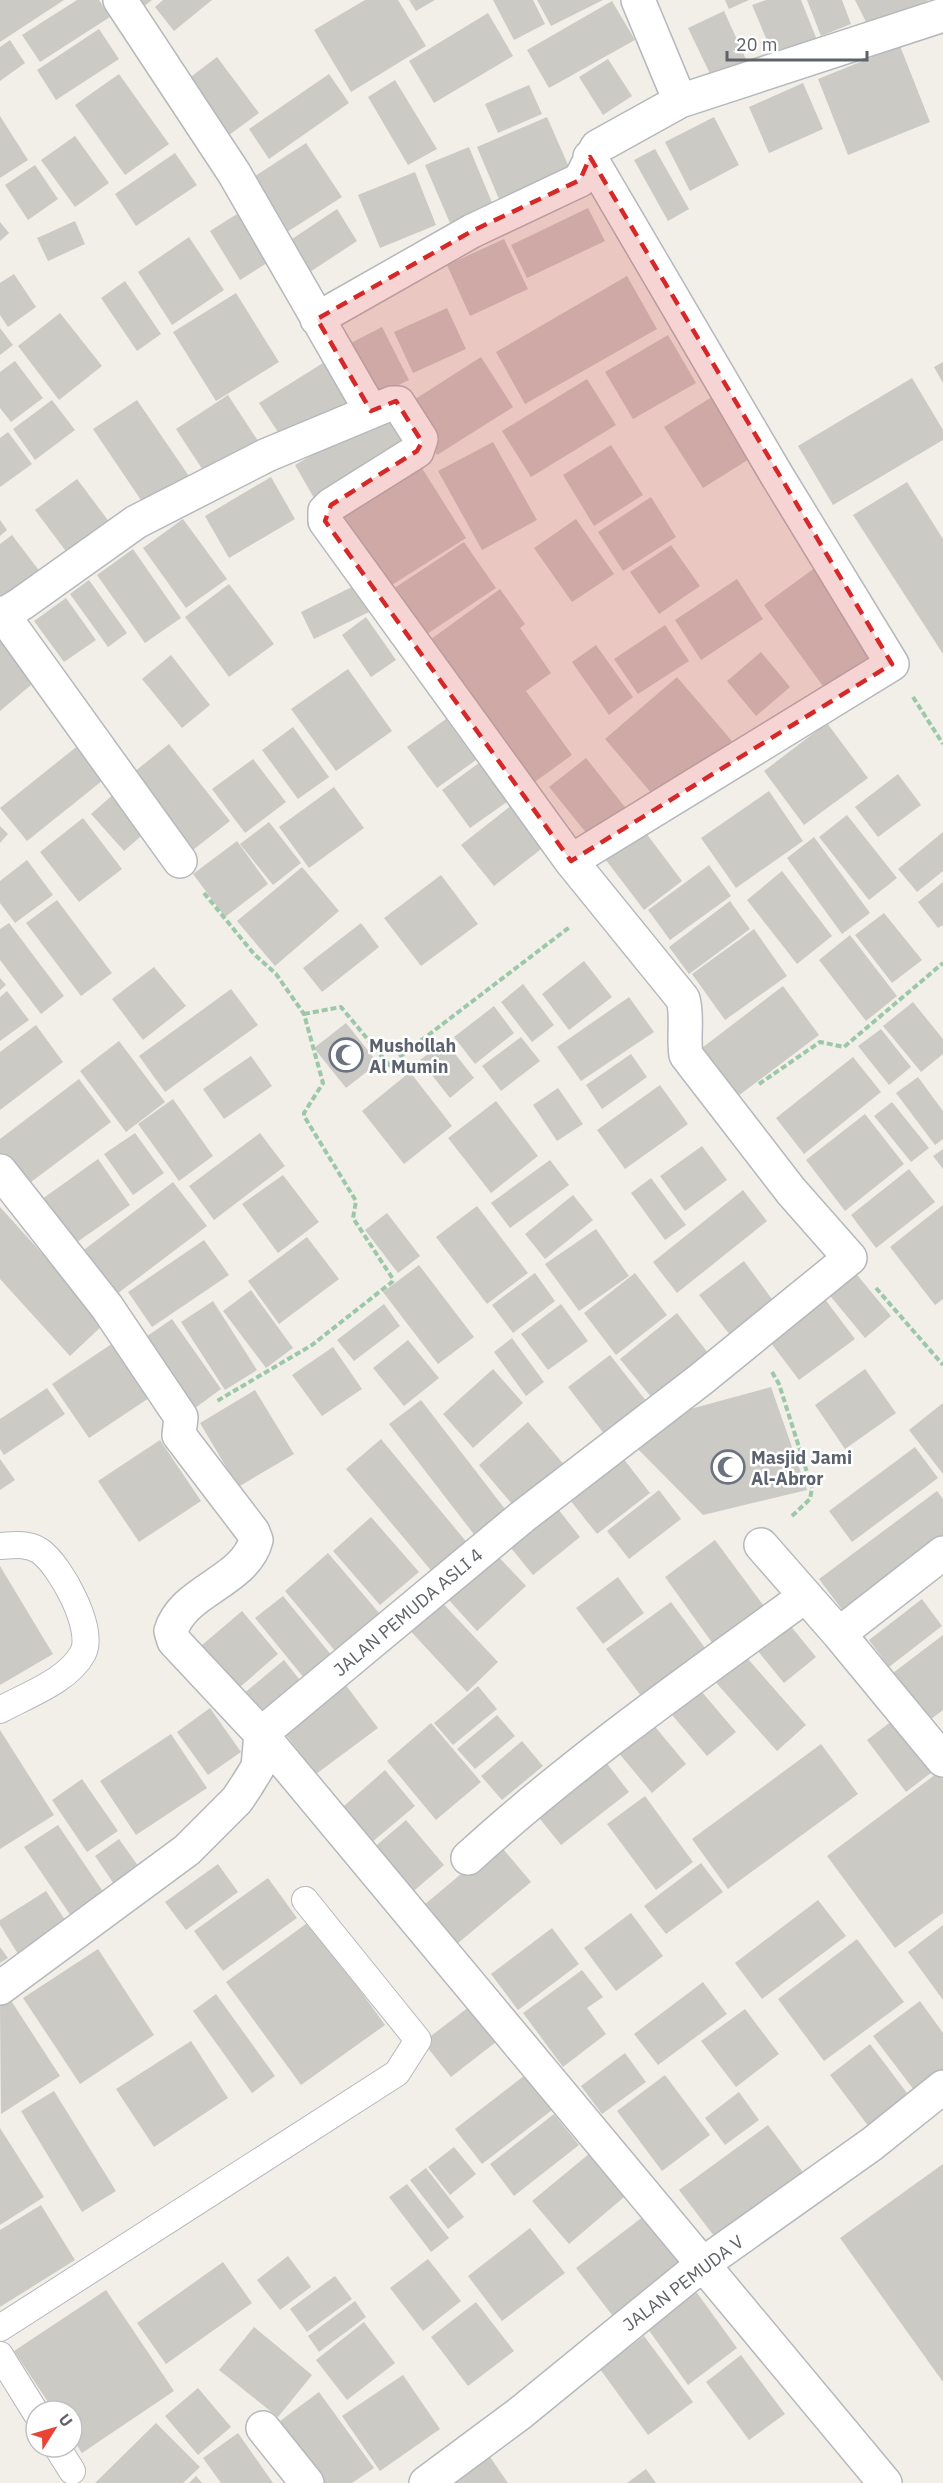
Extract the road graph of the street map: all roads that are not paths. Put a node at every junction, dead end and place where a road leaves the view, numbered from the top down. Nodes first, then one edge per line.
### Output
1 (120, 0) edge
2 (638, 0) edge
3 (943, 15) edge
4 (680, 101) junction
5 (590, 157) junction
6 (317, 319) junction
7 (370, 411) junction
8 (2, 614) edge
9 (180, 861) road end
10 (571, 861) junction
11 (0, 1171) edge
12 (761, 1545) road end
13 (0, 1546) edge
14 (943, 1553) edge
15 (804, 1597) junction
16 (839, 1634) junction
17 (0, 1710) edge
18 (261, 1734) junction
19 (943, 1760) edge
20 (468, 1858) dead end
21 (305, 1900) dead end
22 (0, 1988) edge
23 (943, 2087) edge
24 (703, 2264) junction
25 (0, 2328) edge
26 (0, 2355) edge
27 (27, 2399) edge
28 (262, 2428) dead end
29 (64, 2459) edge
30 (72, 2471) dead end
31 (306, 2483) edge
32 (426, 2483) edge
33 (885, 2483) edge

1 - 6 street
2 - 4 street
3 - 4 street
4 - 5 street
5 - 6 street
5 - 10 street
6 - 7 street
7 - 8 street
7 - 10 street
8 - 9 street
10 - 18 street, JALAN PEMUDA ASLI 4
11 - 18 street
12 - 15 street
13 - 17 lane
14 - 16 street
15 - 16 street
15 - 20 street
16 - 19 street
18 - 22 street
18 - 24 street
21 - 25 lane
23 - 24 street, JALAN PEMUDA V
24 - 32 street, JALAN PEMUDA V
24 - 33 street
26 - 27 lane
28 - 31 street
29 - 30 lane

